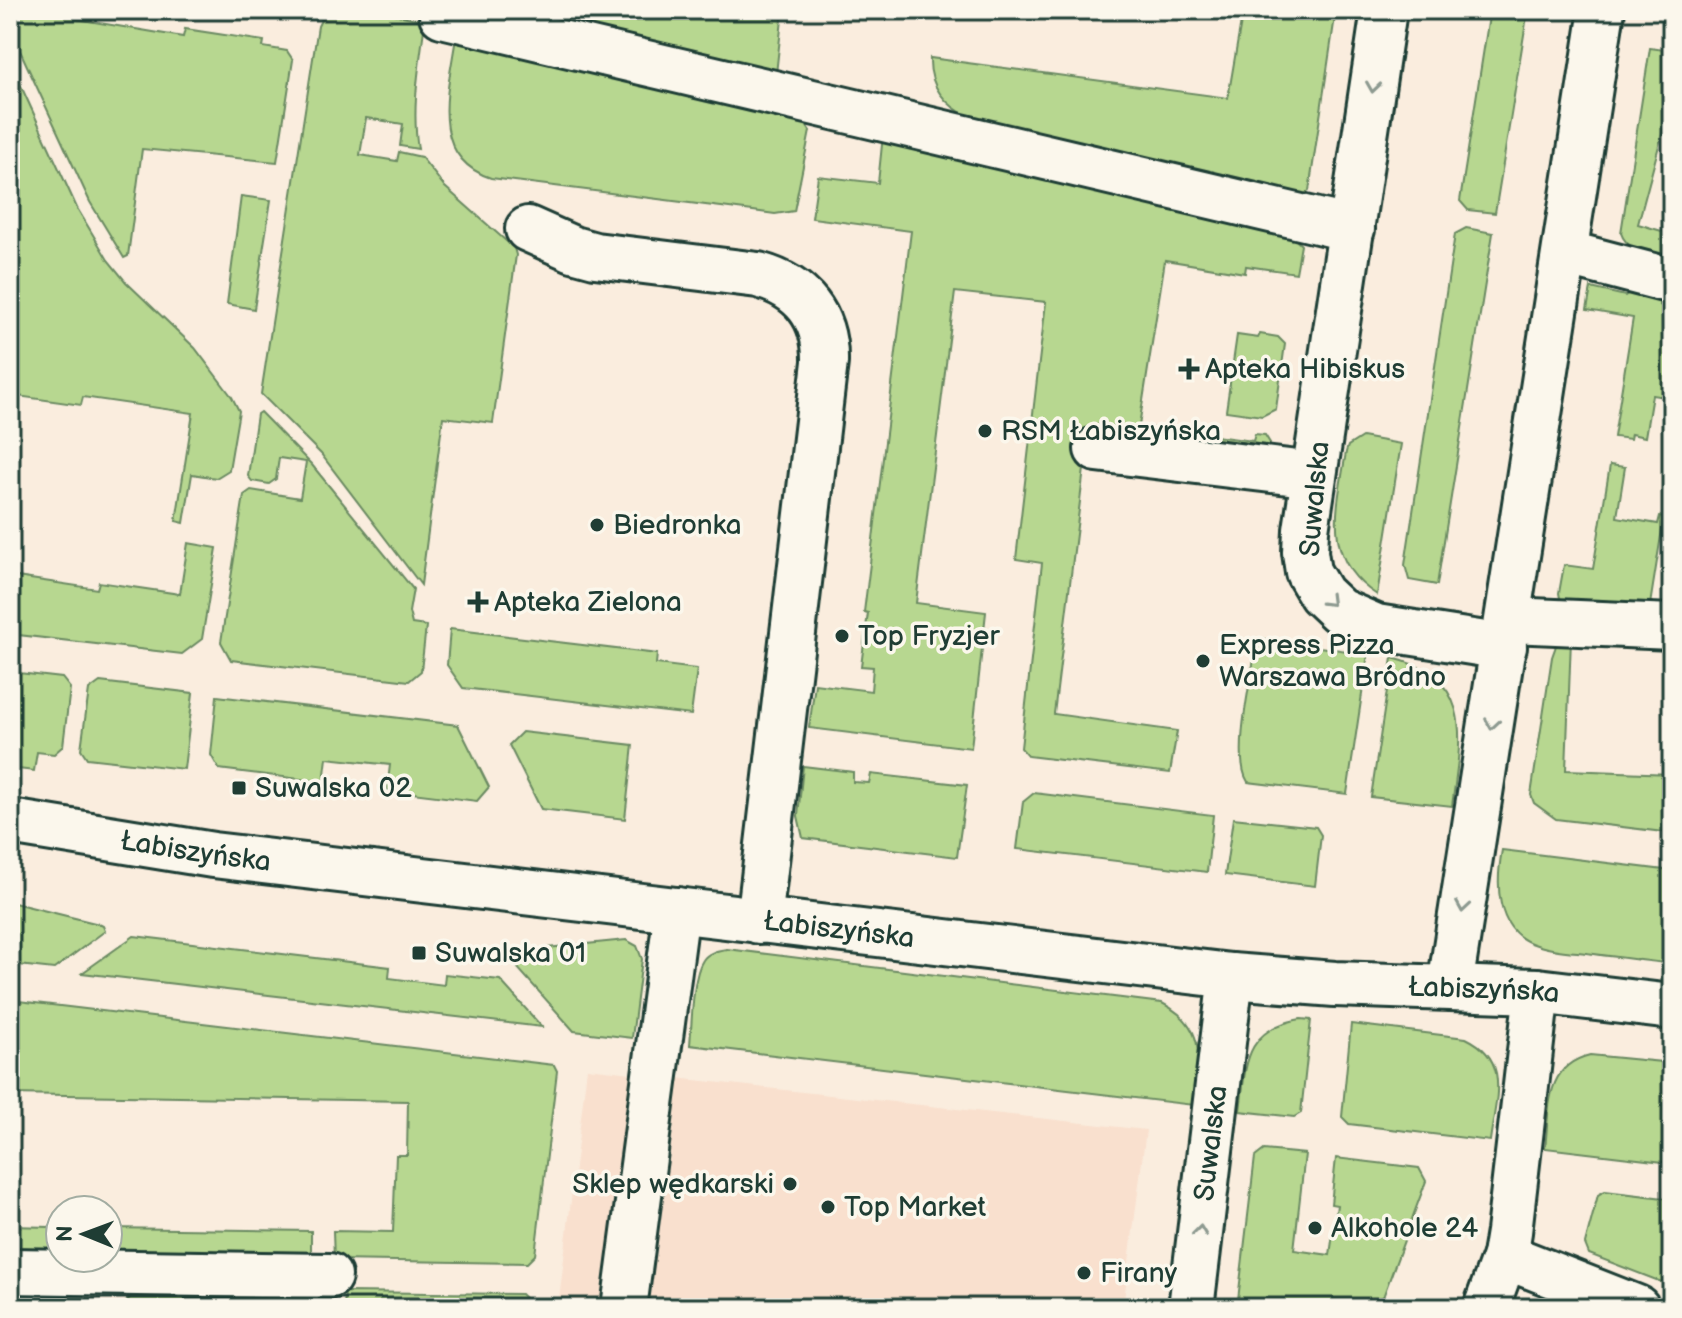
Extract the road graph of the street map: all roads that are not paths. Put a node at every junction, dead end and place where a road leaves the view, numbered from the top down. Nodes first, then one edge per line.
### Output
1 (1384, 10) edge
2 (1602, 10) edge
3 (442, 15) dead end
4 (528, 229) dead end
5 (1352, 229) junction
6 (1565, 253) junction
7 (1672, 281) edge
8 (1097, 449) dead end
9 (1314, 475) junction
10 (1672, 627) edge
11 (1506, 633) junction
12 (10, 822) edge
13 (677, 910) junction
14 (759, 921) junction
15 (1231, 976) junction
16 (1450, 986) junction
17 (1537, 991) junction
18 (1672, 1007) edge
19 (1505, 1256) junction
20 (10, 1271) edge
21 (329, 1276) dead end
22 (624, 1308) edge
23 (1191, 1308) edge
24 (1486, 1308) edge
25 (1637, 1308) edge

1 -> 5 street, Suwalska
2 - 6 street
3 - 5 street
4 - 14 street
5 - 9 street, Suwalska
6 - 7 street
6 - 11 street
8 - 9 street
9 -> 11 street, Suwalska
10 - 11 street, Suwalska
11 -> 16 street
12 - 13 street, Łabiszyńska
13 - 14 street, Łabiszyńska
13 - 22 street
14 - 15 street, Łabiszyńska
15 - 16 street, Łabiszyńska
23 -> 15 street, Suwalska
16 - 17 street, Łabiszyńska
17 - 18 street, Łabiszyńska
17 - 19 street
19 - 24 street
19 - 25 street
20 - 21 street

